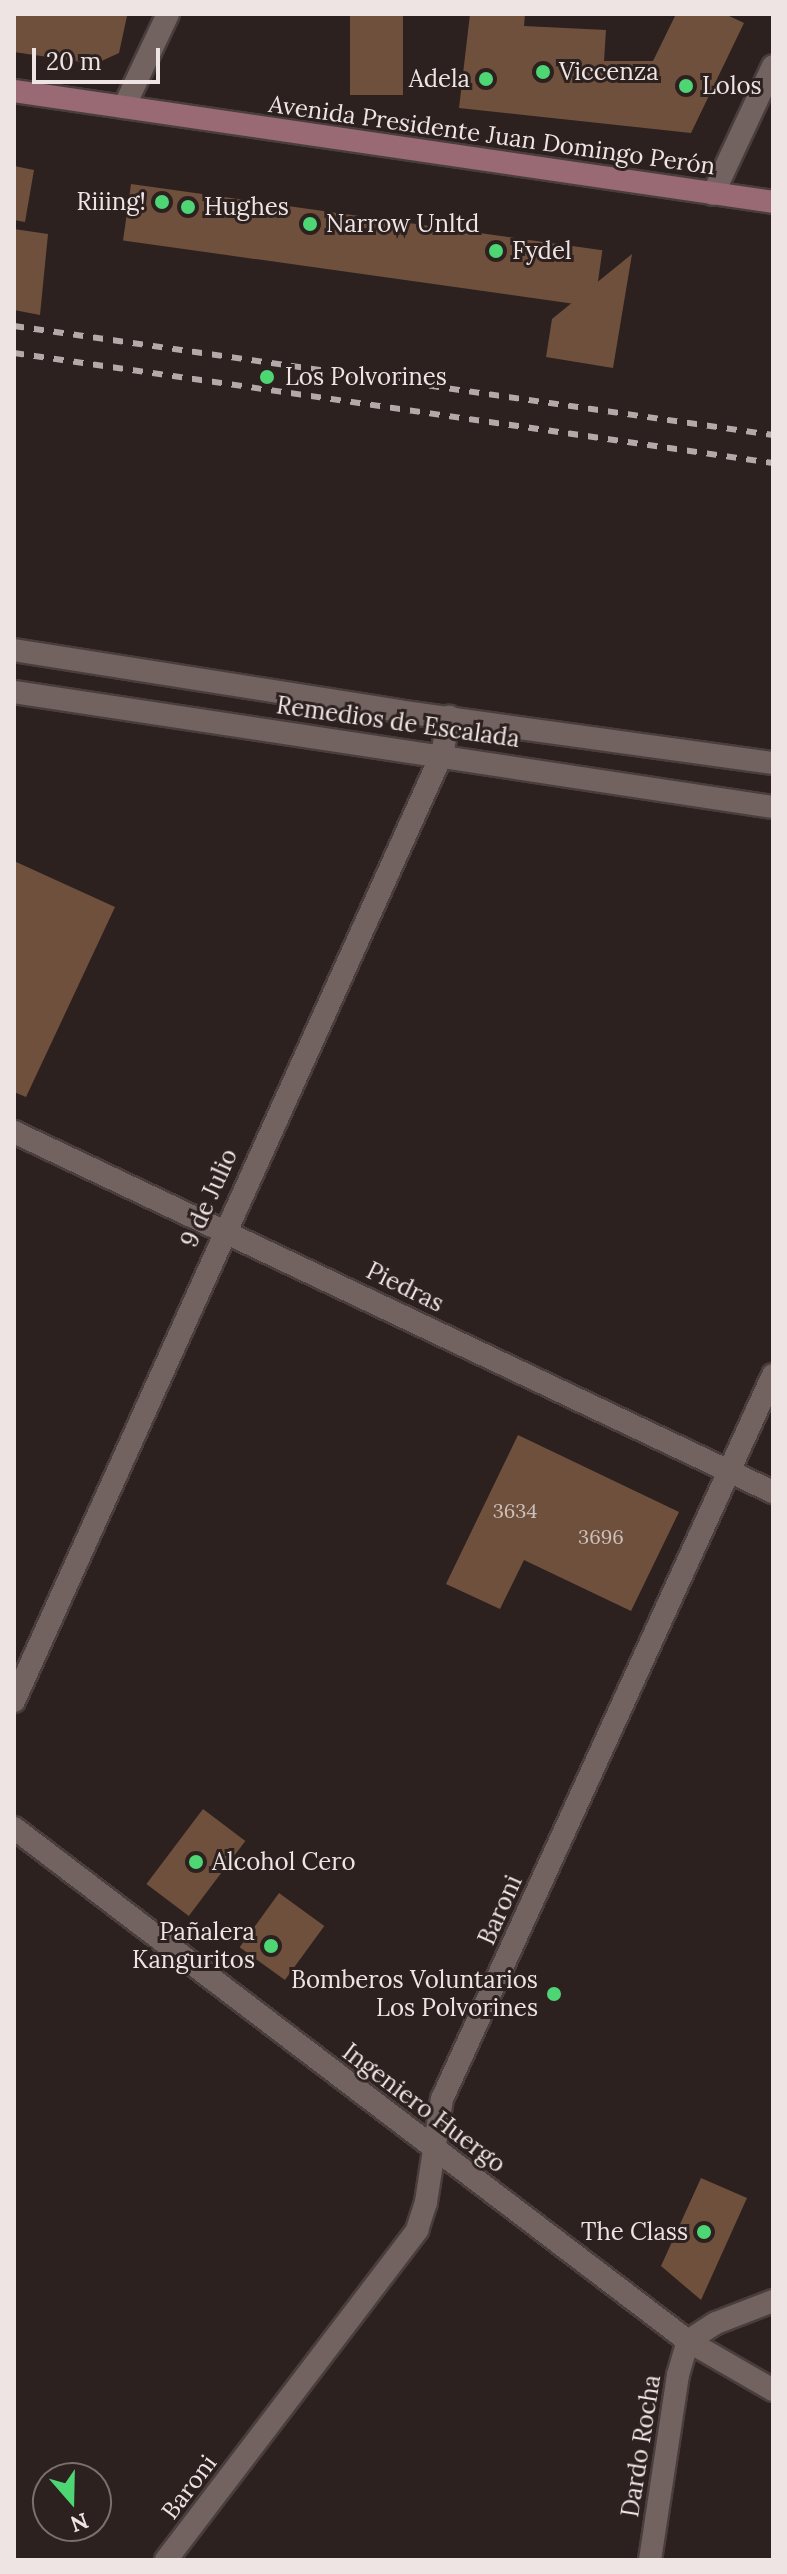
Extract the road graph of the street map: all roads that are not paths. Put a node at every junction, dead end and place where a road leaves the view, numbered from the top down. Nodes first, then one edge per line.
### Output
1 (168, 14) edge
2 (773, 66) edge
3 (14, 91) edge
4 (124, 107) junction
5 (713, 194) junction
6 (773, 202) edge
7 (14, 650) edge
8 (14, 692) edge
9 (449, 717) junction
10 (442, 754) junction
11 (773, 763) edge
12 (773, 807) edge
13 (14, 1132) edge
14 (224, 1229) junction
15 (773, 1375) edge
16 (728, 1471) junction
17 (773, 1492) edge
18 (14, 1701) edge
19 (14, 1828) edge
20 (434, 2148) junction
21 (773, 2301) edge
22 (688, 2341) junction
23 (773, 2390) edge
24 (166, 2560) edge
25 (650, 2560) edge

1 - 4 street
2 - 5 street
3 - 4 main road, Avenida Presidente Juan Domingo Perón
4 - 5 main road, Avenida Presidente Juan Domingo Perón
5 - 6 main road, Avenida Presidente Juan Domingo Perón
7 - 9 street, Remedios de Escalada
8 - 10 street, Remedios de Escalada
9 - 10 street, 9 de Julio
9 - 11 street, Remedios de Escalada
10 - 12 street, Remedios de Escalada
10 - 14 street, 9 de Julio
13 - 14 street, Piedras
14 - 16 street, Piedras
14 - 18 street, 9 de Julio
15 - 16 street, Baroni
16 - 17 street, Piedras
16 - 20 street, Baroni
19 - 20 street, Ingeniero Huergo
20 - 22 street, Ingeniero Huergo
20 - 24 street, Baroni
21 - 22 street
22 - 23 street, Ingeniero Huergo
22 - 25 street, Dardo Rocha

